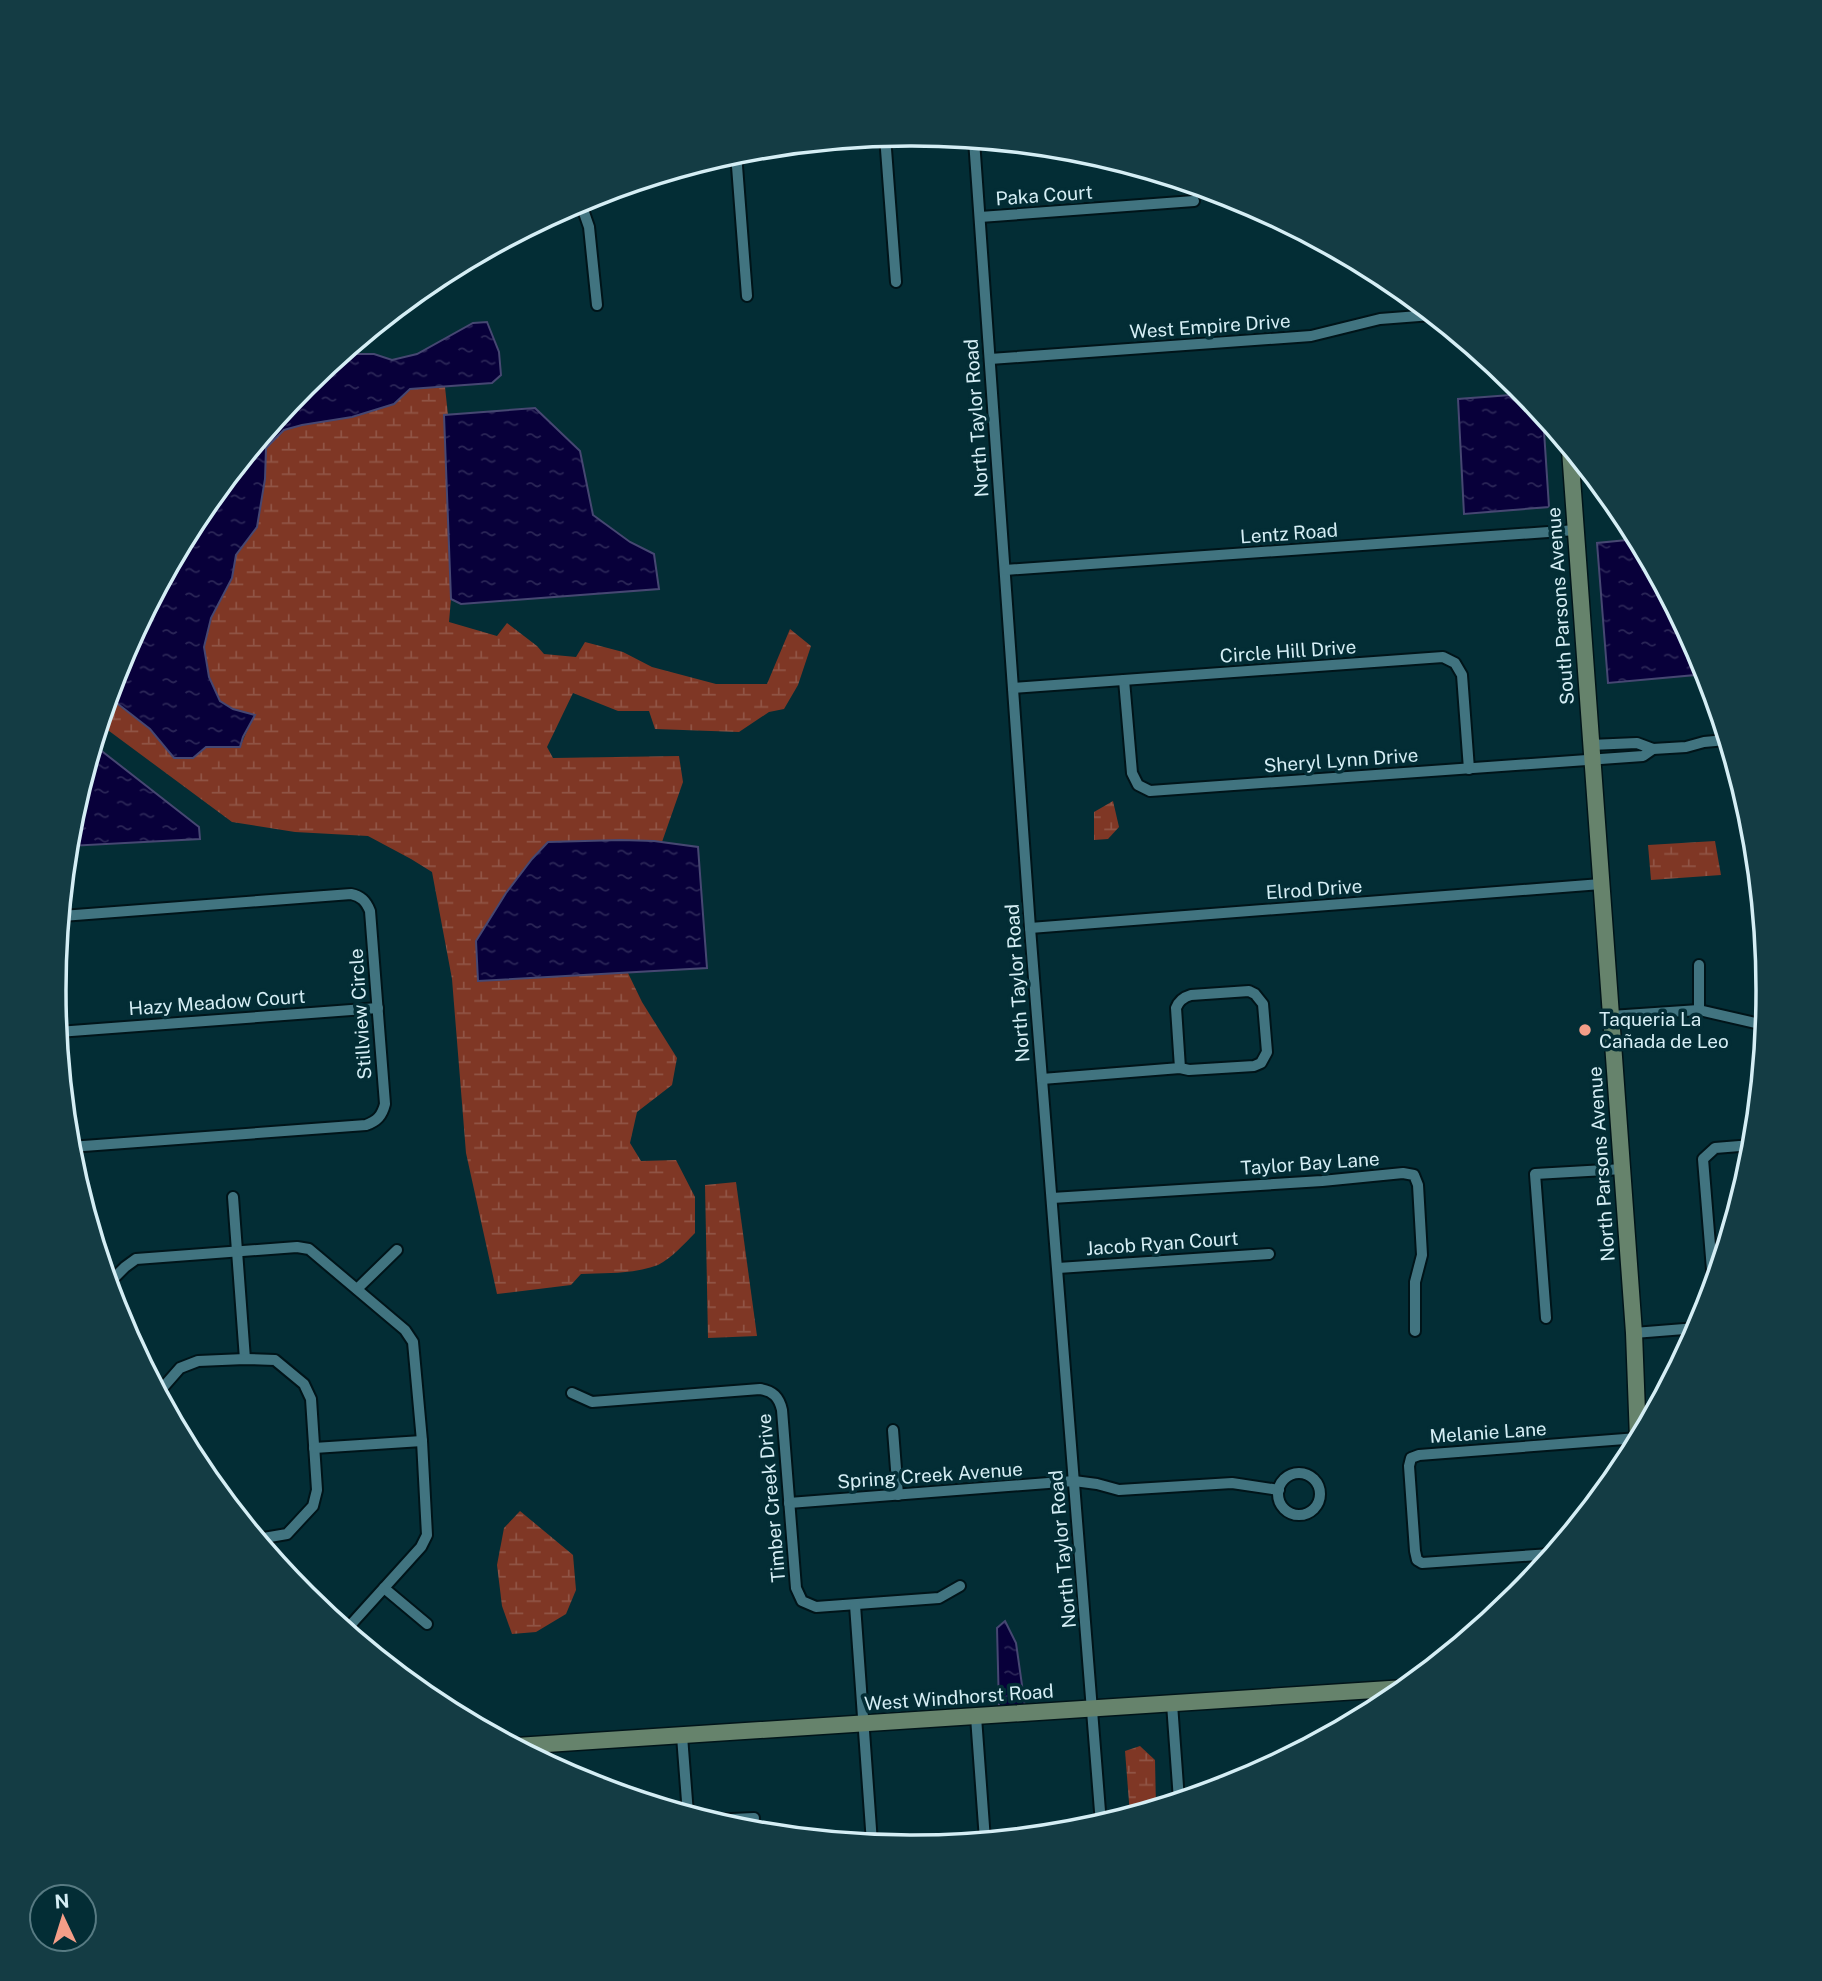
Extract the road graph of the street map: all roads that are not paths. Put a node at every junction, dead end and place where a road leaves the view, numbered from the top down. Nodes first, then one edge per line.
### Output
1 (886, 147) edge
2 (975, 149) edge
3 (737, 164) edge
4 (1194, 201) dead end
5 (584, 212) edge
6 (980, 217) junction
7 (896, 282) dead end
8 (747, 296) dead end
9 (597, 305) dead end
10 (1418, 316) edge
11 (990, 359) junction
12 (1571, 464) edge
13 (1576, 530) junction
14 (1004, 570) junction
15 (1124, 680) junction
16 (1013, 688) junction
17 (1717, 740) edge
18 (1591, 752) junction
19 (1469, 769) junction
20 (1601, 884) junction
21 (70, 915) edge
22 (1030, 928) junction
23 (1699, 965) dead end
24 (378, 1008) junction
25 (1699, 1010) junction
26 (1611, 1016) junction
27 (1755, 1023) edge
28 (67, 1031) edge
29 (1180, 1068) junction
30 (1042, 1079) junction
31 (82, 1146) edge
32 (1741, 1146) edge
33 (1622, 1169) junction
34 (233, 1197) dead end
35 (1052, 1198) junction
36 (397, 1250) dead end
37 (237, 1251) junction
38 (1269, 1254) dead end
39 (1711, 1261) edge
40 (1058, 1268) junction
41 (116, 1276) edge
42 (357, 1289) junction
43 (1546, 1318) dead end
44 (1684, 1329) edge
45 (1415, 1331) dead end
46 (1634, 1333) junction
47 (245, 1359) junction
48 (165, 1385) edge
49 (572, 1393) dead end
50 (1637, 1421) edge
51 (893, 1430) dead end
52 (422, 1440) junction
53 (1625, 1440) edge
54 (314, 1448) junction
55 (1074, 1481) junction
56 (1279, 1490) dead end
57 (898, 1495) junction
58 (789, 1503) junction
59 (268, 1537) edge
60 (1539, 1555) edge
61 (960, 1586) dead end
62 (384, 1588) junction
63 (855, 1605) junction
64 (352, 1623) edge
65 (427, 1624) dead end
66 (1385, 1689) edge
67 (1172, 1704) junction
68 (1093, 1709) junction
69 (976, 1717) junction
70 (863, 1724) junction
71 (682, 1736) junction
72 (532, 1745) edge
73 (1178, 1791) edge
74 (687, 1805) edge
75 (1100, 1813) edge
76 (744, 1818) edge
77 (754, 1818) dead end
78 (984, 1831) edge
79 (871, 1834) edge

1 - 7 street
2 - 6 street, North Taylor Road
3 - 8 street
4 - 6 street, Paka Court
5 - 9 street
6 - 11 street, North Taylor Road
10 - 11 street, West Empire Drive
11 - 14 street, North Taylor Road
12 - 13 main road, South Parsons Avenue
13 - 14 street, Lentz Road
13 - 18 main road, South Parsons Avenue
14 - 16 street, North Taylor Road
15 - 16 street, Circle Hill Drive
15 - 19 street, Sheryl Lynn Drive
15 - 19 street, Circle Hill Drive
16 - 22 street, North Taylor Road
17 - 18 street, Sheryl Lynn Drive
18 - 19 street, Sheryl Lynn Drive
18 - 20 main road, North Parsons Avenue
20 - 22 street, Elrod Drive
20 - 26 main road, North Parsons Avenue
21 - 24 street, Stillview Circle
22 - 30 street, North Taylor Road
23 - 25 street
24 - 28 street, Hazy Meadow Court
24 - 31 street, Stillview Circle
25 - 26 street
25 - 27 street
26 - 33 main road, North Parsons Avenue
29 - 29 street
29 - 30 street
30 - 35 street, North Taylor Road
32 - 39 street
33 - 43 street
33 - 46 main road, North Parsons Avenue
34 - 37 street
35 - 40 street, North Taylor Road
35 - 45 street, Taylor Bay Lane
36 - 42 street
37 - 41 street
37 - 42 street
37 - 47 street
38 - 40 street, Jacob Ryan Court
40 - 55 street, North Taylor Road
42 - 52 street
44 - 46 street
46 - 50 main road, North Parsons Avenue
47 - 48 street
47 - 54 street
49 - 58 street, Timber Creek Drive
51 - 57 street
52 - 54 street
52 - 62 street
53 - 60 street, Melanie Lane
54 - 59 street
55 - 56 street, Spring Creek Avenue
55 - 57 street, Spring Creek Avenue
55 - 68 street, North Taylor Road
57 - 58 street, Spring Creek Avenue
58 - 63 street, Timber Creek Drive
61 - 63 street, Timber Creek Drive
62 - 64 street
62 - 65 street
63 - 70 street
66 - 67 main road, West Windhorst Road
67 - 68 main road, West Windhorst Road
67 - 73 street
68 - 69 main road, West Windhorst Road
68 - 75 street, North Taylor Road
69 - 70 main road, West Windhorst Road
69 - 78 street
70 - 71 main road, West Windhorst Road
70 - 79 street
71 - 72 main road, West Windhorst Road
71 - 74 street
76 - 77 street

